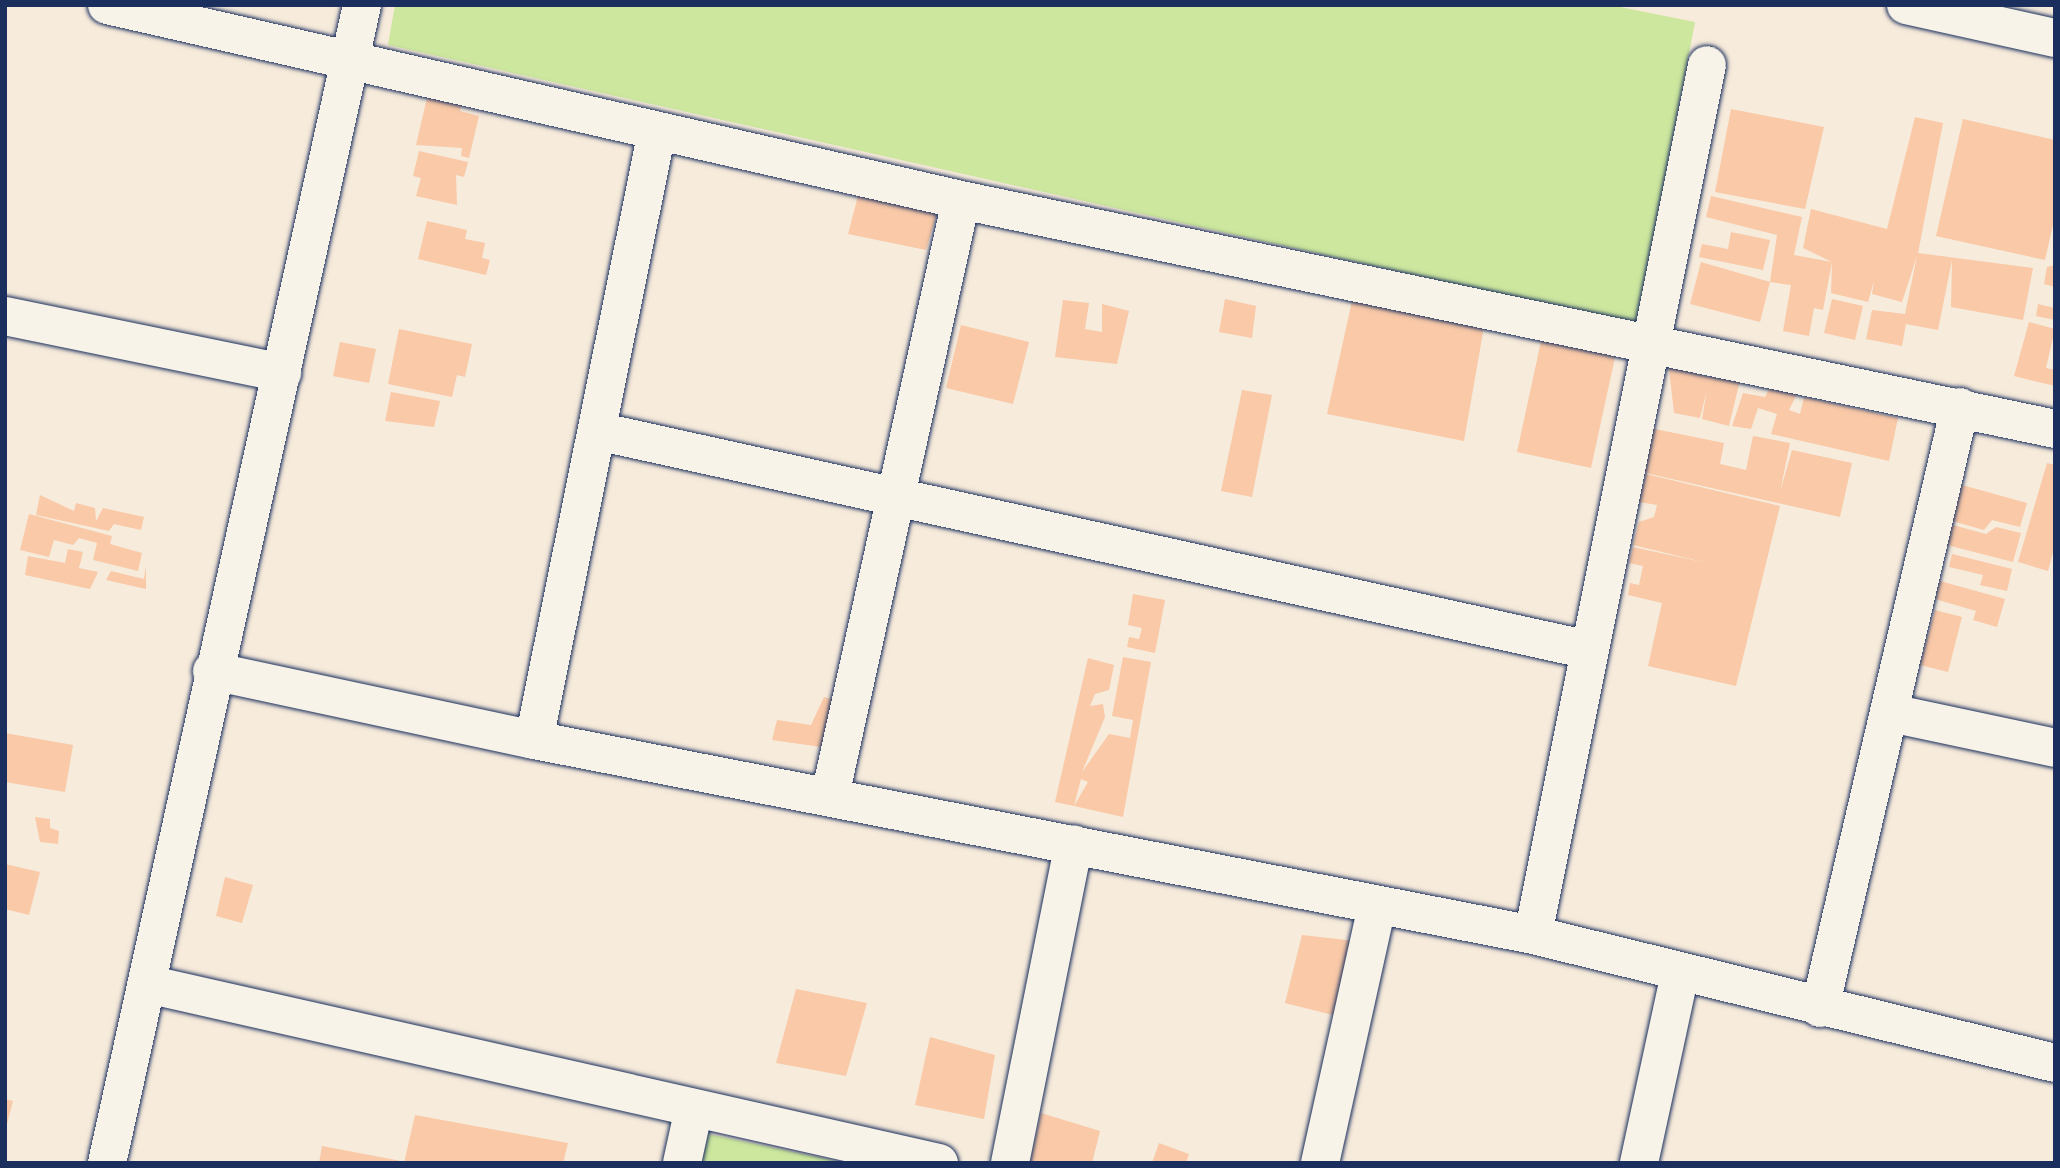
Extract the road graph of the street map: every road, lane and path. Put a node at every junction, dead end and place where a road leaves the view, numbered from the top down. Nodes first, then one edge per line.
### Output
1 (107, 5) edge
2 (362, 5) edge
3 (1906, 5) edge
4 (2055, 37) edge
5 (350, 60) junction
6 (1706, 65) dead end
7 (657, 131) junction
8 (961, 200) junction
9 (5, 317) edge
10 (1651, 344) junction
11 (282, 373) junction
12 (1960, 407) junction
13 (2055, 429) edge
14 (597, 431) junction
15 (895, 497) junction
16 (1589, 650) junction
17 (212, 671) junction
18 (1891, 713) junction
19 (534, 740) junction
20 (2055, 748) edge
21 (830, 796) junction
22 (1074, 844) junction
23 (1377, 906) junction
24 (1533, 935) junction
25 (1680, 974) junction
26 (147, 984) junction
27 (1820, 1008) junction
28 (2055, 1063) edge
29 (694, 1108) junction
30 (107, 1163) edge
31 (682, 1163) edge
32 (939, 1163) edge
33 (1010, 1163) edge
34 (1320, 1163) edge
35 (1639, 1163) edge

1 - 5 street
2 - 5 street
3 - 4 street
5 - 7 street
5 - 11 street
6 - 10 street
7 - 8 street
7 - 14 street
8 - 10 street
8 - 15 street
9 - 11 street
10 - 12 street
10 - 16 street
11 - 17 street
12 - 13 street
12 - 18 street
14 - 15 street
14 - 19 street
15 - 16 street
15 - 21 street
16 - 24 street
17 - 19 street
17 - 26 street
18 - 20 street
18 - 27 street
19 - 21 street
21 - 22 street
22 - 23 street
22 - 33 street
23 - 24 street
23 - 34 street
24 - 25 street
25 - 27 street
25 - 35 street
26 - 29 street
26 - 30 street
27 - 28 street
29 - 31 street
29 - 32 street

